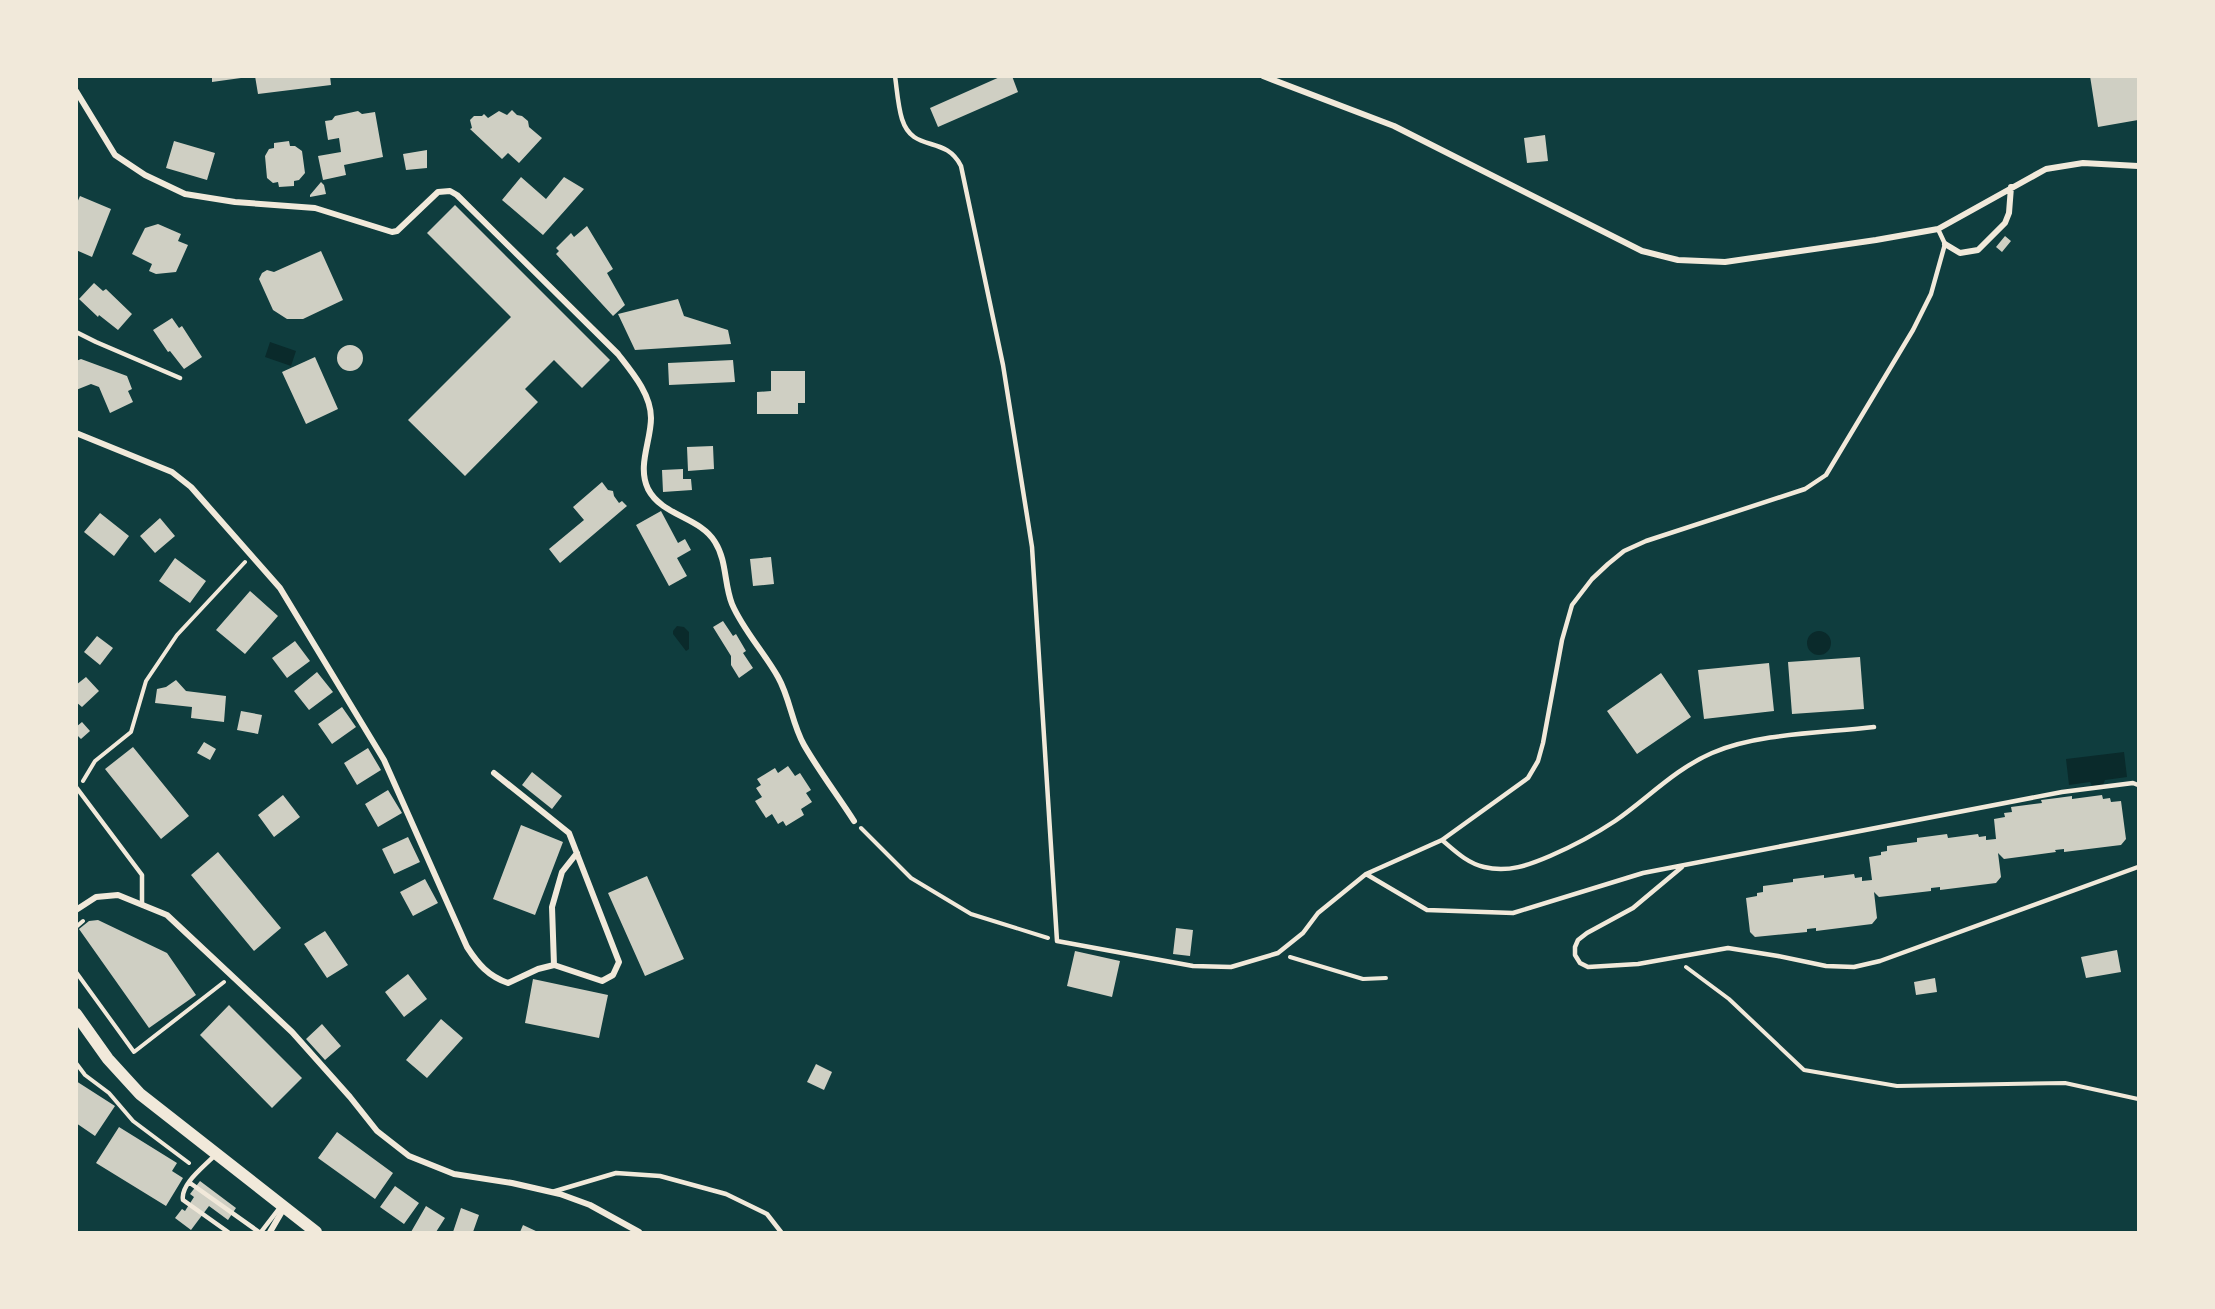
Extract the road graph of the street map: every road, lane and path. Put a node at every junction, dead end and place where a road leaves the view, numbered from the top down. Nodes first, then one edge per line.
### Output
1 (895, 76) edge
2 (1263, 76) edge
3 (76, 91) edge
4 (2139, 166) edge
5 (2011, 187) junction
6 (1938, 229) junction
7 (1945, 244) junction
8 (76, 332) edge
9 (180, 378) dead end
10 (76, 433) edge
11 (251, 556) junction
12 (1874, 727) dead end
13 (494, 773) dead end
14 (2139, 785) edge
15 (77, 788) edge
16 (855, 821) joint
17 (1442, 840) junction
18 (577, 853) junction
19 (1684, 866) junction
20 (2139, 867) edge
21 (1366, 874) junction
22 (142, 905) junction
23 (76, 910) edge
24 (1057, 941) junction
25 (1278, 953) junction
26 (1674, 958) junction
27 (554, 965) junction
28 (76, 972) edge
29 (231, 976) junction
30 (1386, 978) dead end
31 (76, 1014) edge
32 (76, 1063) edge
33 (2139, 1098) edge
34 (217, 1153) junction
35 (189, 1163) dead end
36 (190, 1183) junction
37 (552, 1192) junction
38 (282, 1206) junction
39 (228, 1233) edge
40 (260, 1233) edge
41 (270, 1233) edge
42 (316, 1233) edge
43 (639, 1233) edge
44 (781, 1233) edge

1 - 24 lane
2 - 6 street
3 - 16 street
4 - 5 street
5 - 6 street
5 - 7 street
6 - 7 lane
7 - 17 lane
8 - 9 lane
10 - 11 street
11 - 15 path
11 - 27 street
12 - 17 lane
13 - 18 street
14 - 19 lane
15 - 22 lane
16 - 24 path
17 - 21 lane
18 - 27 street
18 - 27 street
19 - 21 lane
19 - 26 lane
20 - 26 lane
21 - 25 lane
22 - 23 street
22 - 29 street
24 - 25 lane
25 - 30 path
26 - 33 path
28 - 29 path
29 - 37 street
31 - 34 main road
32 - 35 path
34 - 36 lane
34 - 38 main road
36 - 39 lane
36 - 40 lane
37 - 43 street
37 - 44 lane
38 - 40 lane
38 - 41 street
38 - 42 main road

